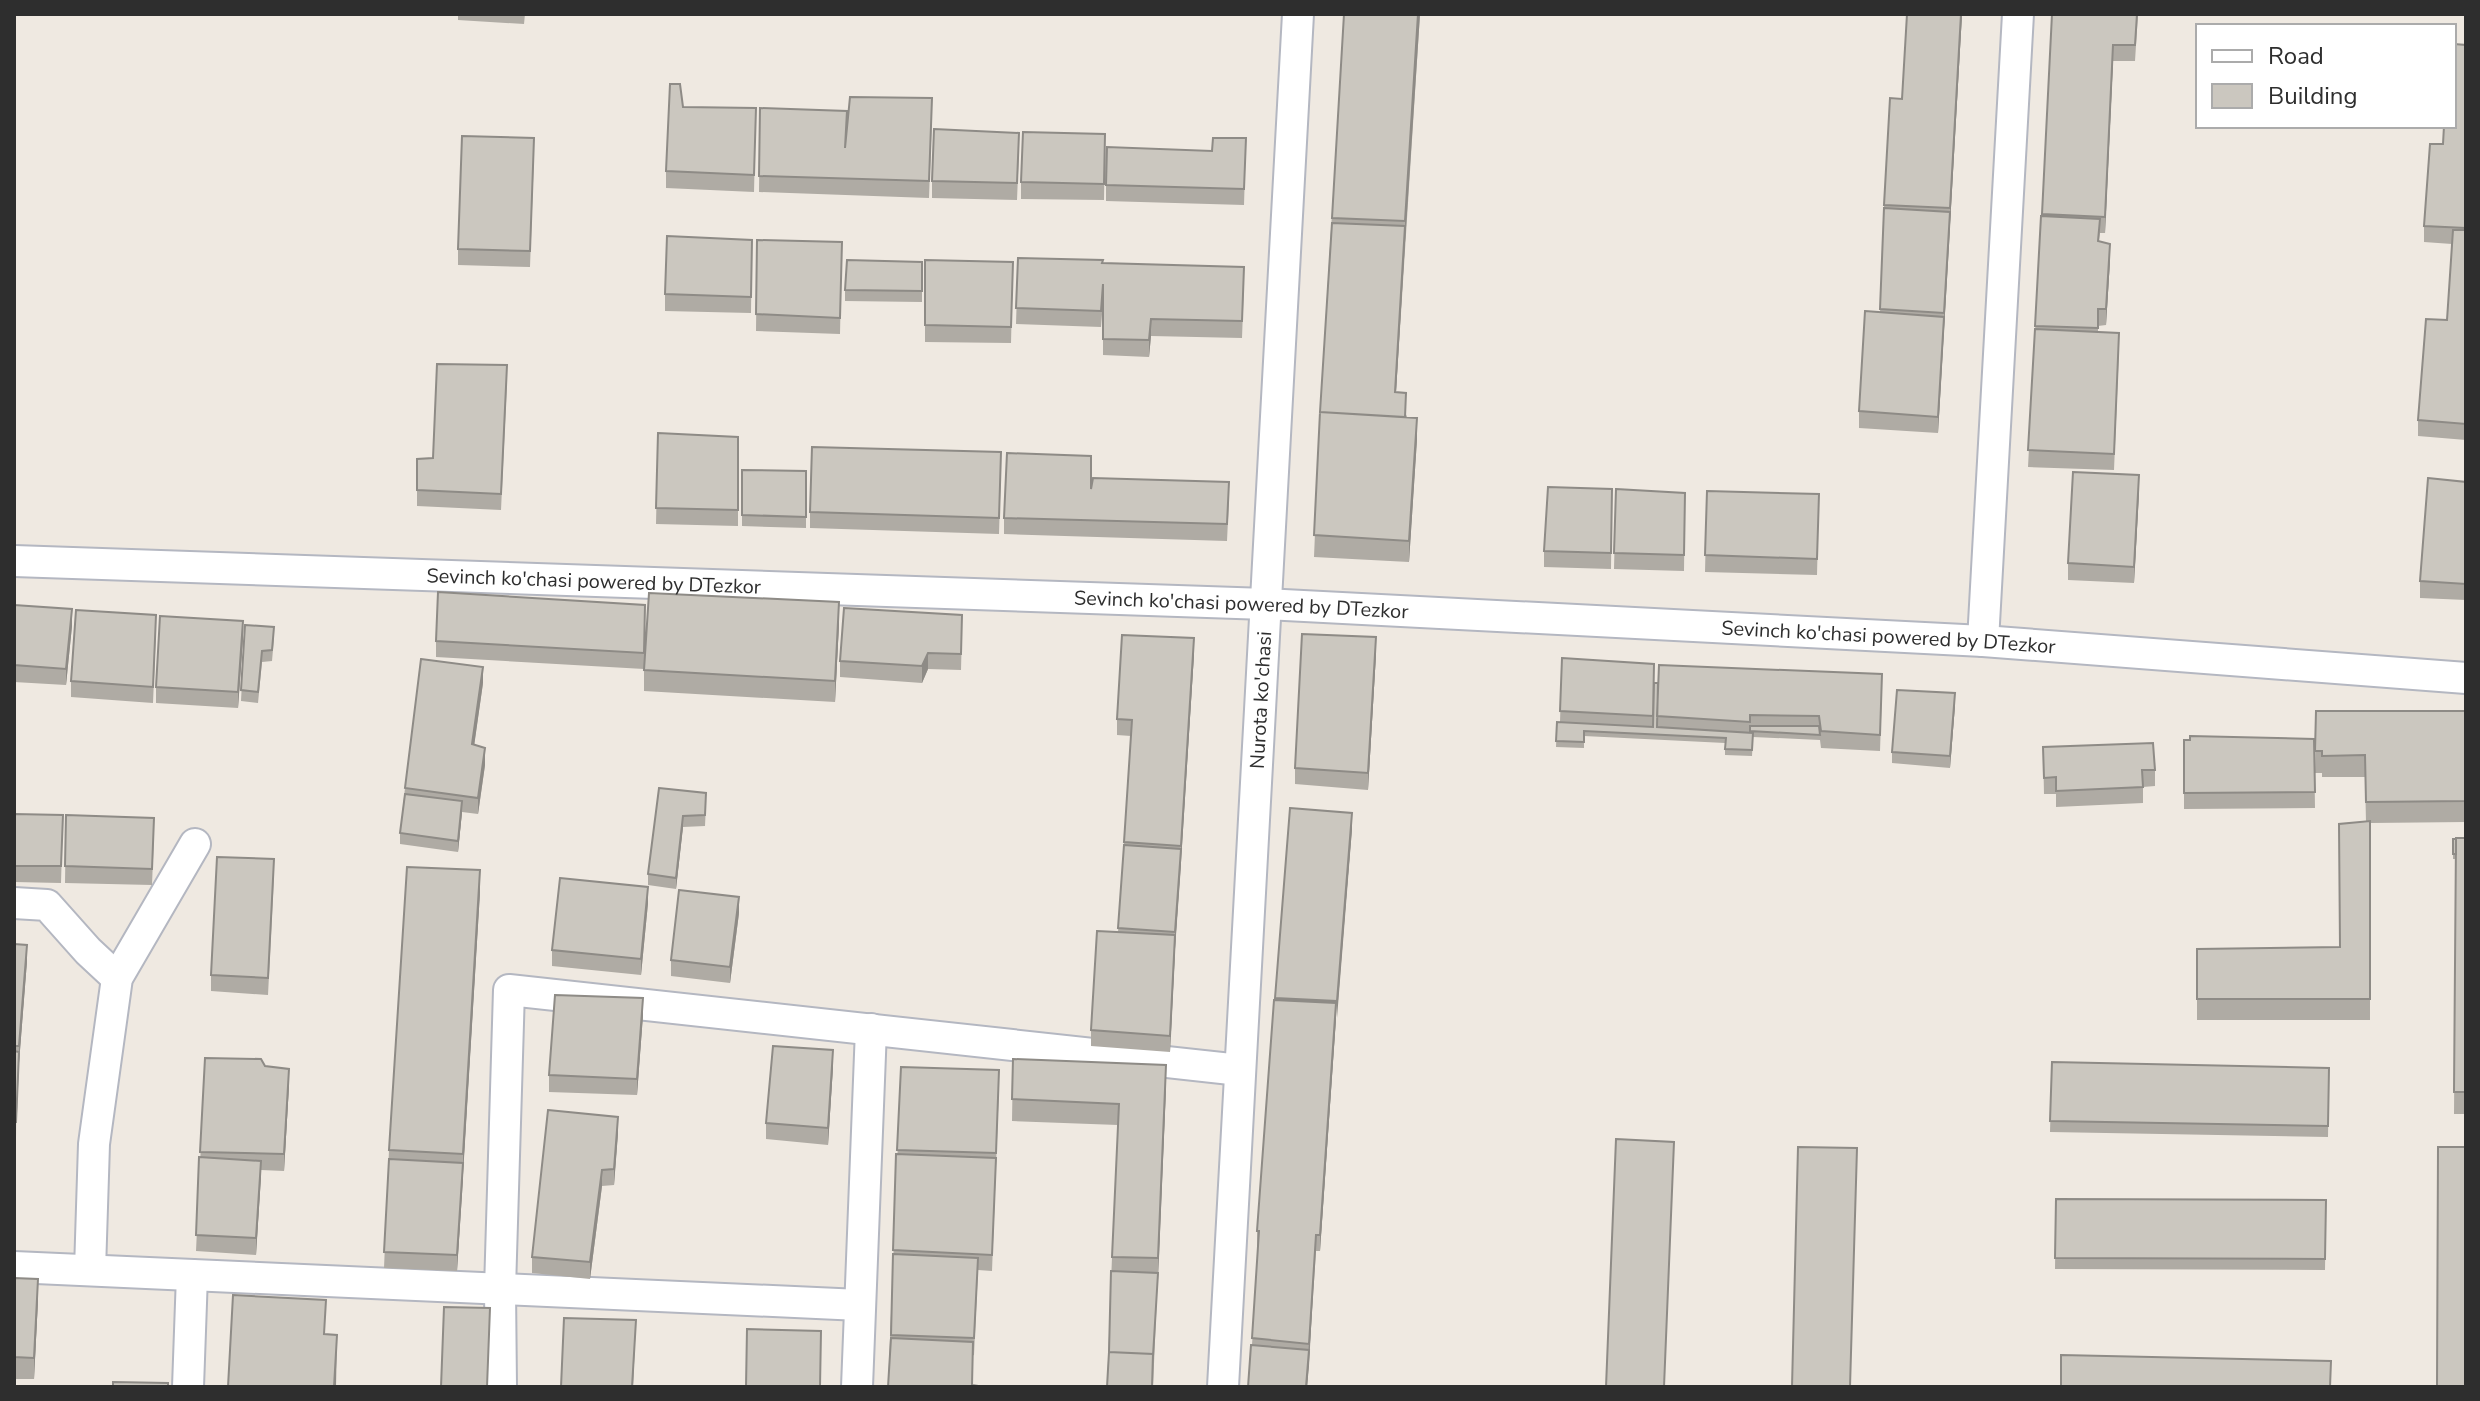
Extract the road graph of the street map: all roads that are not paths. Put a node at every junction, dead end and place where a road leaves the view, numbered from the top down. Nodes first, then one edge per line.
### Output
1 (1298, 14) edge
2 (2018, 14) edge
3 (14, 561) edge
4 (1266, 604) junction
5 (1983, 641) junction
6 (2466, 678) edge
7 (195, 844) dead end
8 (14, 903) edge
9 (117, 978) junction
10 (871, 1029) junction
11 (1240, 1070) junction
12 (14, 1267) edge
13 (90, 1270) junction
14 (192, 1275) junction
15 (500, 1289) junction
16 (860, 1305) junction
17 (188, 1387) edge
18 (501, 1387) edge
19 (857, 1387) edge
20 (1223, 1387) edge

1 - 4 street, Nurota ko'chasi
2 - 5 street
3 - 4 street, Sevinch ko'chasi powered by DTezkor
4 - 5 street, Sevinch ko'chasi powered by DTezkor
4 - 11 street, Nurota ko'chasi
5 - 6 street, Sevinch ko'chasi powered by DTezkor
7 - 9 street
8 - 9 street
9 - 13 street
10 - 11 street
10 - 15 street
10 - 16 street
11 - 20 street, Nurota ko'chasi
12 - 13 street
13 - 14 street
14 - 15 street
14 - 17 street
15 - 16 street
15 - 18 street
16 - 19 street

